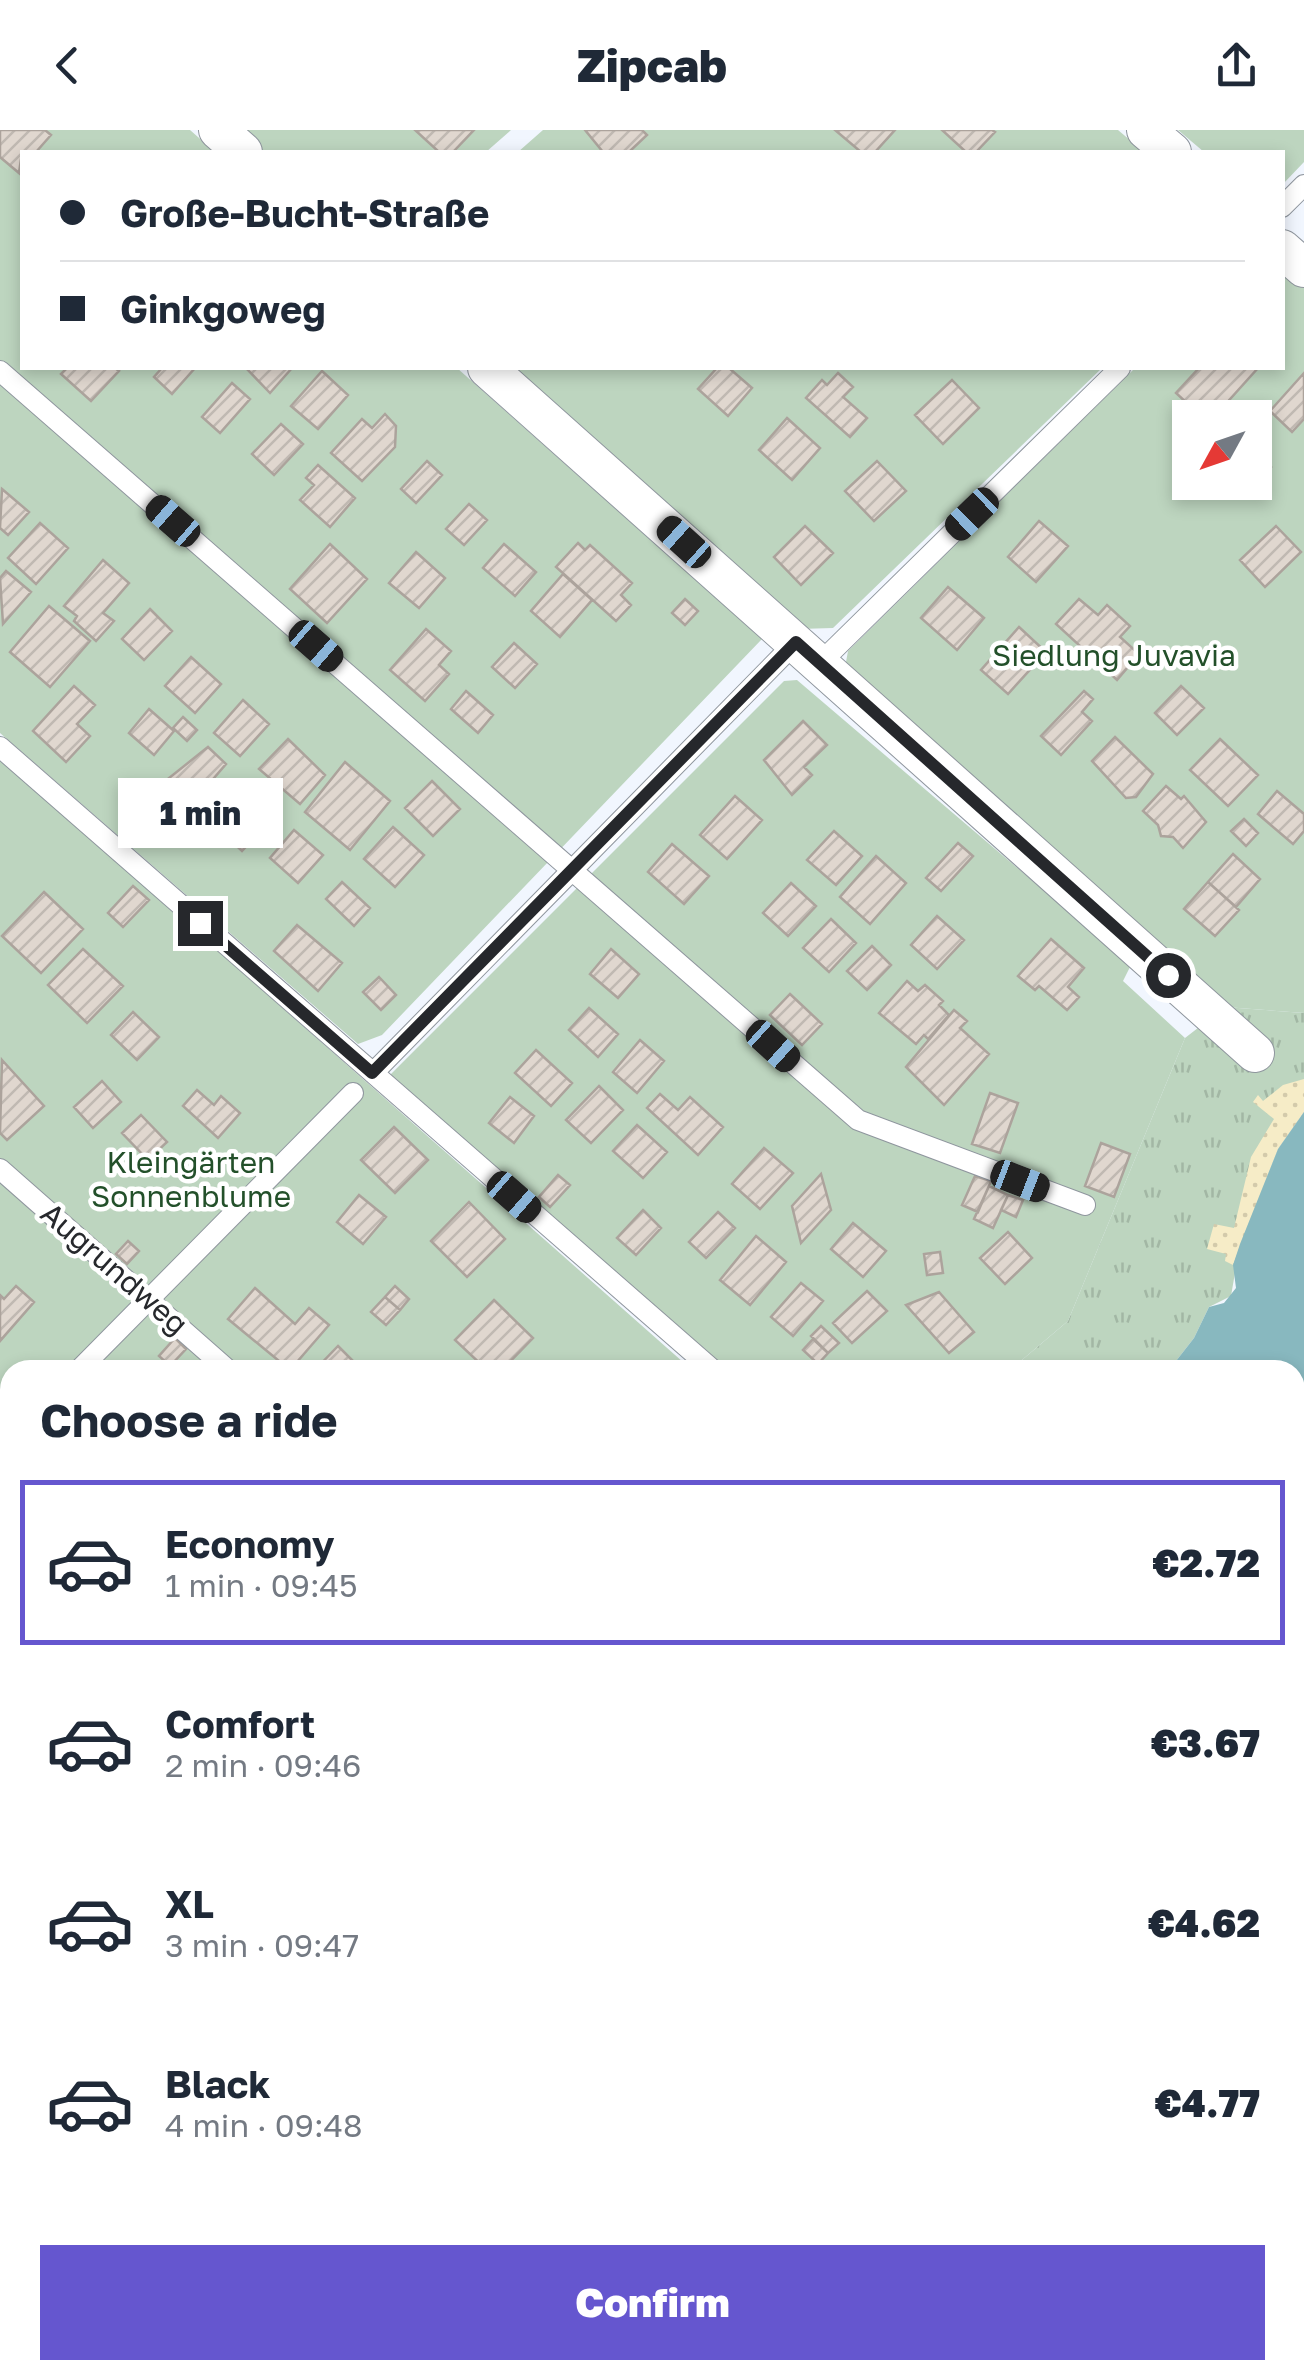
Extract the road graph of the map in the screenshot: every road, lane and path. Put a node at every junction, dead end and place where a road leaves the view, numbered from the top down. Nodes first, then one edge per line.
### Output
1 (218, 130) edge
2 (1146, 130) edge
3 (241, 150) edge
4 (1170, 150) edge
5 (1304, 185) edge
6 (1285, 204) edge
7 (1285, 252) edge
8 (1304, 268) edge
9 (489, 370) edge
10 (1118, 370) edge
11 (0, 371) edge
12 (809, 652) junction
13 (0, 747) edge
14 (576, 871) junction
15 (1255, 1054) dead end
16 (372, 1073) junction
17 (353, 1094) dead end
18 (0, 1169) edge
19 (1085, 1205) dead end
20 (148, 1300) junction
21 (89, 1360) edge
22 (217, 1360) edge
23 (702, 1360) edge

1 - 3 street
2 - 4 street
5 - 6 lane
7 - 8 street
9 - 12 street
10 - 12 lane
11 - 14 lane
12 - 14 lane
12 - 15 street
13 - 16 lane
14 - 16 lane
14 - 19 lane
16 - 23 lane
17 - 20 lane
18 - 20 lane, Augrundweg
20 - 21 lane
20 - 22 lane, Augrundweg

